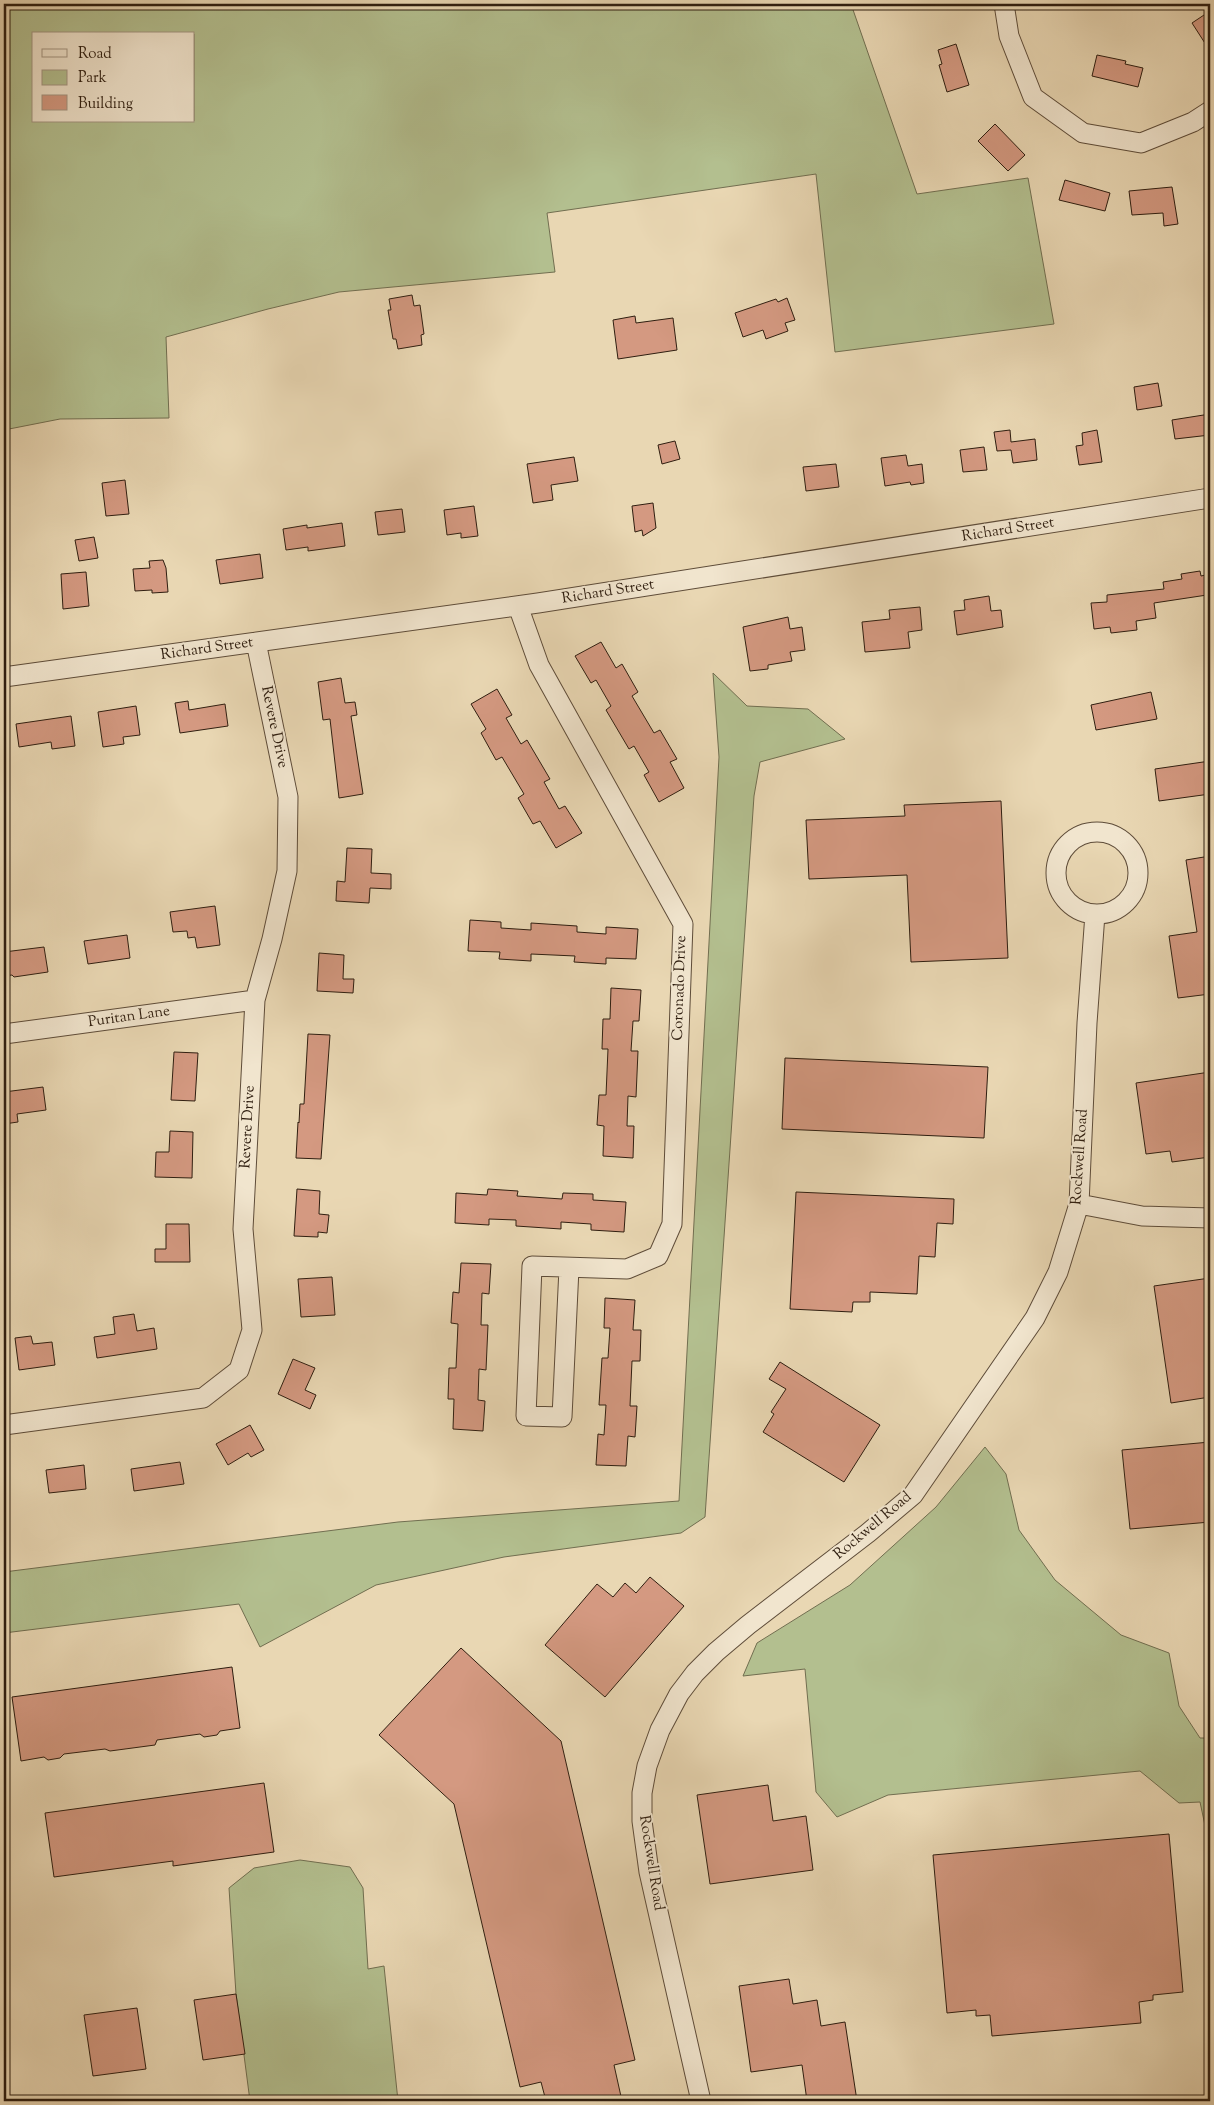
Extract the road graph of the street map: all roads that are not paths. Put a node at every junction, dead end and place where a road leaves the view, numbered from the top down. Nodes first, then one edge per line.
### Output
1 (1004, 4) edge
2 (1210, 111) edge
3 (1210, 498) edge
4 (518, 606) junction
5 (256, 642) junction
6 (4, 677) edge
7 (1095, 914) junction
8 (255, 1000) junction
9 (4, 1034) edge
10 (1079, 1204) junction
11 (1210, 1218) edge
12 (569, 1268) junction
13 (4, 1425) edge
14 (701, 2101) edge

1 - 2 street
3 - 4 street, Richard Street
4 - 5 street, Richard Street
4 - 12 street, Coronado Drive
5 - 6 street, Richard Street
5 - 8 street, Revere Drive
7 - 7 street
7 - 10 street, Rockwell Road
8 - 9 street, Puritan Lane
8 - 13 street, Revere Drive
10 - 11 street
10 - 14 street, Rockwell Road
12 - 12 street, Coronado Drive

